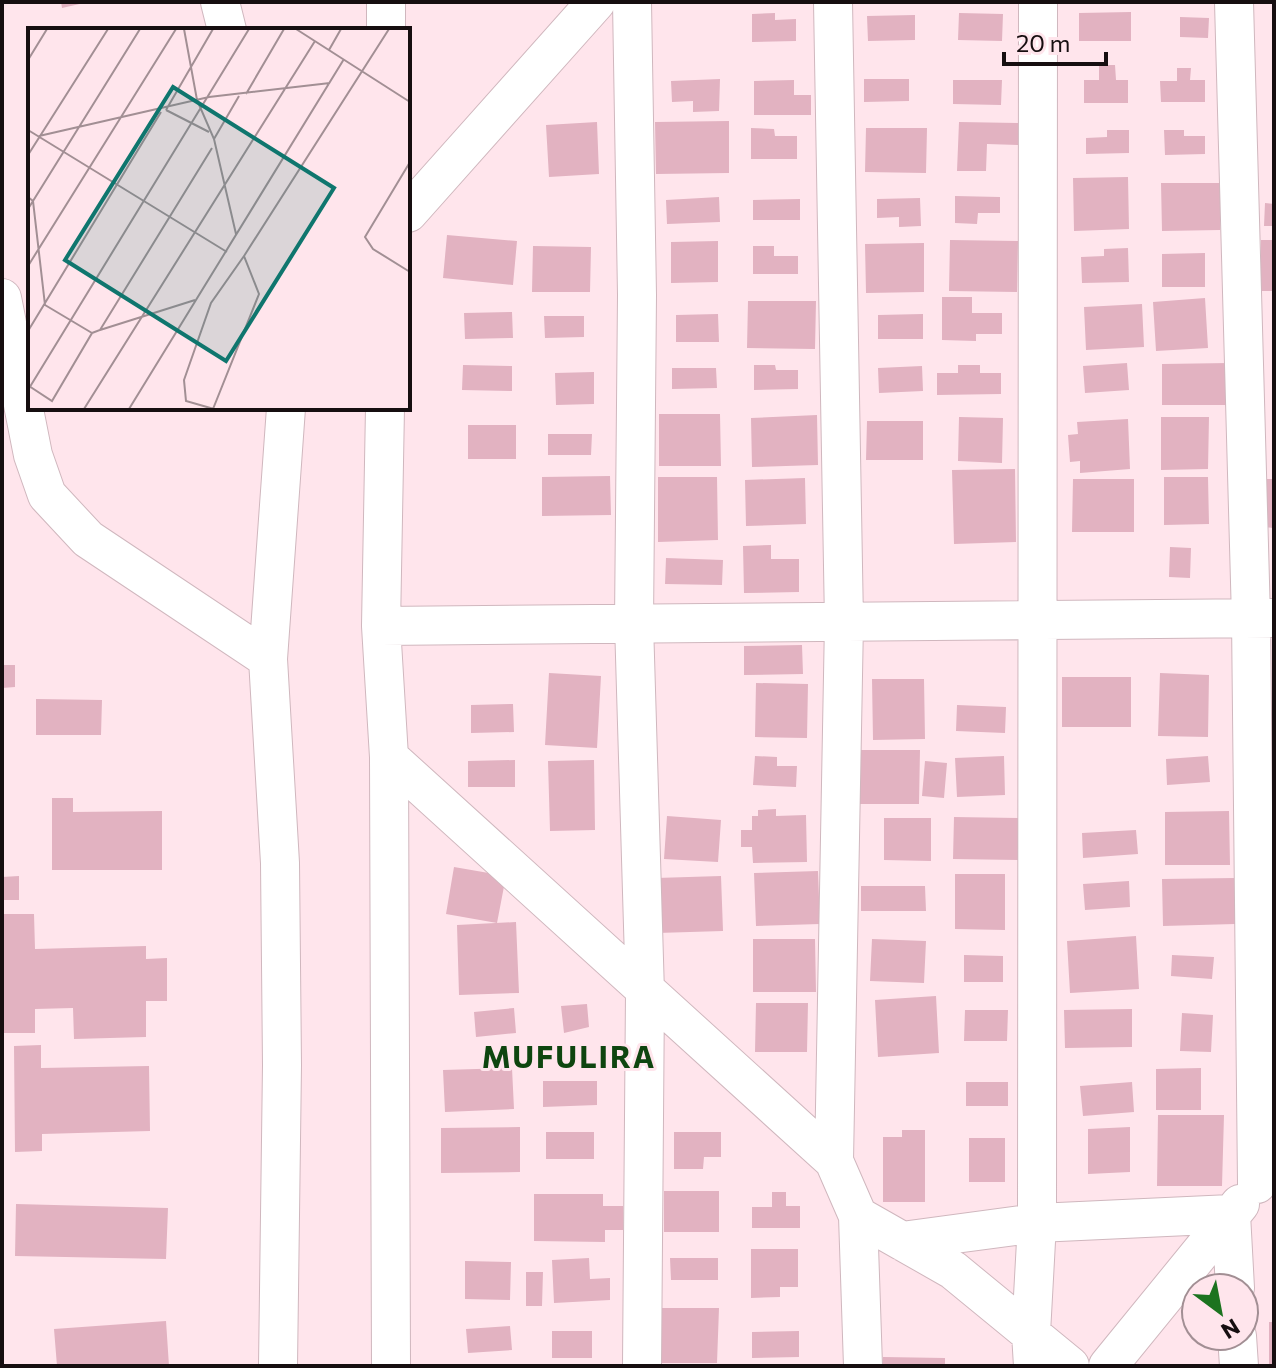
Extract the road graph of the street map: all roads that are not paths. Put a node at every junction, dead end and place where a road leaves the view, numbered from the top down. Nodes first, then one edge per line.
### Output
1 (220, 2) edge
2 (386, 2) edge
3 (596, 2) edge
4 (632, 2) edge
5 (833, 2) edge
6 (1038, 2) edge
7 (1234, 2) edge
8 (226, 28) edge
9 (386, 28) edge
10 (410, 211) edge
11 (2, 298) edge
12 (286, 410) edge
13 (385, 410) edge
14 (1262, 618) edge
15 (1039, 620) junction
16 (844, 622) junction
17 (634, 623) junction
18 (381, 626) junction
19 (268, 659) junction
20 (389, 757) junction
21 (645, 993) junction
22 (834, 1161) junction
23 (1265, 1175) edge
24 (1231, 1214) junction
25 (858, 1216) junction
26 (1037, 1223) junction
27 (902, 1241) junction
28 (1234, 1272) edge
29 (1032, 1350) edge
30 (278, 1366) edge
31 (391, 1366) edge
32 (642, 1366) edge
33 (863, 1366) edge
34 (1070, 1366) edge
35 (1108, 1366) edge

1 - 8 street
2 - 9 street
3 - 10 street
4 - 17 street
5 - 16 street
6 - 15 street
7 - 14 street
11 - 19 street
12 - 19 street
13 - 18 street
14 - 15 street
14 - 23 street
15 - 16 street
15 - 26 street
16 - 17 street
16 - 22 street
17 - 18 street
17 - 21 street
18 - 20 street
19 - 30 street
20 - 21 street
20 - 31 street
21 - 22 street
21 - 32 street
22 - 25 street
23 - 24 street
24 - 26 street
24 - 28 street
24 - 35 street
25 - 27 street
25 - 33 street
26 - 27 street
26 - 29 street
27 - 29 street
29 - 34 street

